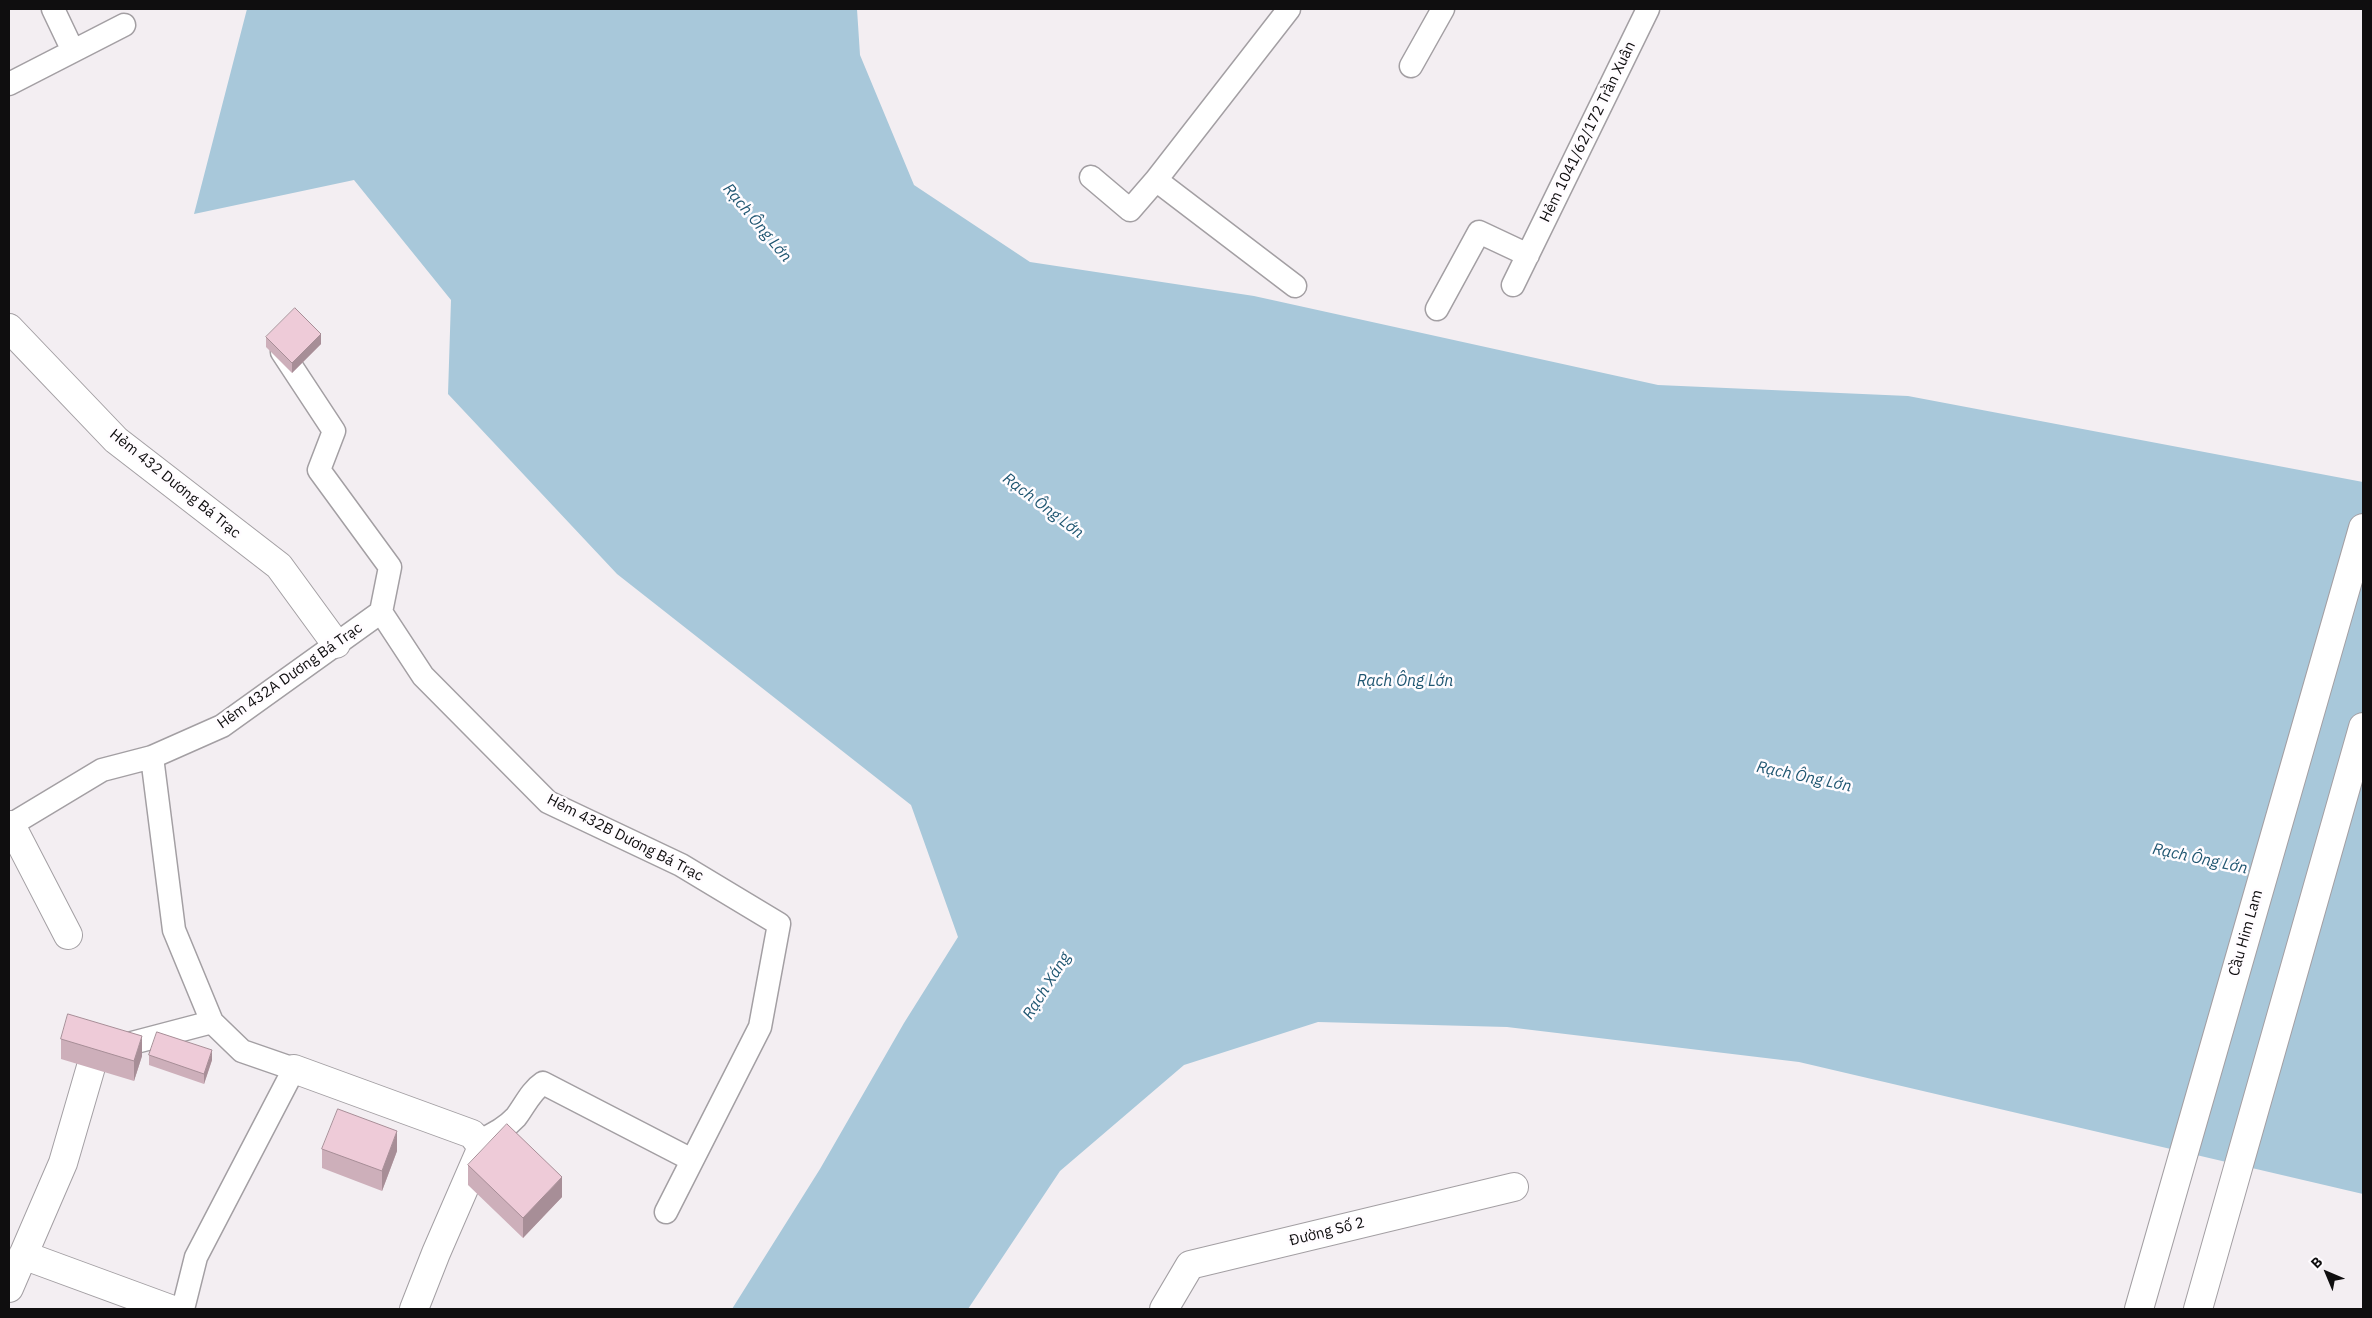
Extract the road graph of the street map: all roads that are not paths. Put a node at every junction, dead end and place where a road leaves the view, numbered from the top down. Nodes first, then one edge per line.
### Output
1 (53, 9) edge
2 (1289, 9) edge
3 (1443, 9) edge
4 (1648, 9) edge
5 (124, 25) dead end
6 (73, 51) junction
7 (1411, 66) dead end
8 (9, 84) edge
9 (1092, 176) dead end
10 (1156, 180) junction
11 (1528, 255) junction
12 (1514, 285) dead end
13 (1295, 286) dead end
14 (1437, 309) dead end
15 (9, 328) edge
16 (282, 352) edge
17 (2363, 528) edge
18 (381, 612) junction
19 (336, 644) junction
20 (2363, 727) edge
21 (152, 757) junction
22 (10, 825) edge
23 (68, 935) dead end
24 (212, 1022) junction
25 (95, 1052) joint
26 (294, 1070) junction
27 (479, 1141) junction
28 (692, 1160) junction
29 (1514, 1187) dead end
30 (666, 1212) dead end
31 (23, 1255) junction
32 (9, 1288) edge
33 (170, 1309) edge
34 (183, 1309) edge
35 (414, 1309) edge
36 (1164, 1309) edge
37 (2139, 1309) edge
38 (2198, 1309) edge

1 - 6 lane
2 - 10 lane
3 - 7 lane
4 - 11 lane, Hẻm 1041/62/172 Trần Xuân
5 - 6 lane
6 - 8 lane
9 - 10 lane
10 - 13 lane
11 - 12 lane, Hẻm 1041/62/172 Trần Xuân
11 - 14 lane
15 - 19 street, Hẻm 432 Dương Bá Trạc
16 - 18 lane
17 - 37 street, Cầu Him Lam
18 - 19 lane, Hẻm 432A Dương Bá Trạc
18 - 28 lane, Hẻm 432B Dương Bá Trạc
19 - 21 lane, Hẻm 432A Dương Bá Trạc
20 - 38 street
21 - 22 lane, Hẻm 432A Dương Bá Trạc
21 - 24 lane
22 - 23 street
24 - 25 lane
24 - 26 lane
25 - 31 street
26 - 27 street
26 - 34 lane
27 - 28 lane
27 - 35 street
28 - 30 lane, Hẻm 432B Dương Bá Trạc
29 - 36 street, Đường Số 2
31 - 32 street
31 - 33 street

